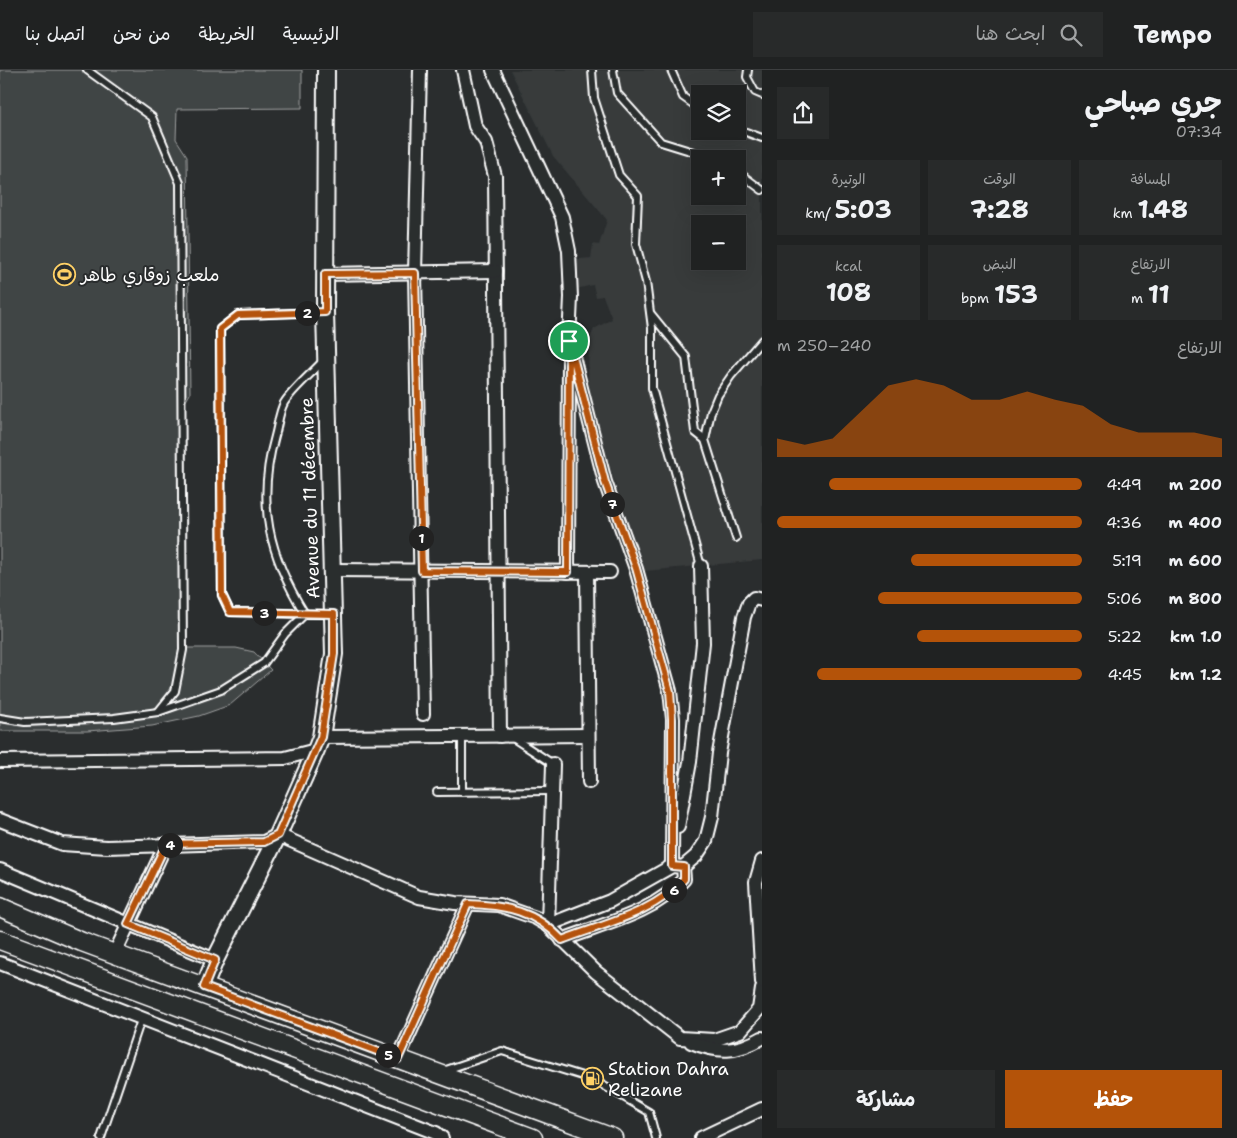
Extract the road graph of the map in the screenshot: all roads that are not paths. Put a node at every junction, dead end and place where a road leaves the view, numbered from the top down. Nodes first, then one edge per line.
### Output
1 (88, 70) edge
2 (326, 70) edge
3 (420, 70) edge
4 (462, 70) edge
5 (493, 70) edge
6 (592, 70) edge
7 (613, 70) edge
8 (671, 70) edge
9 (748, 70) edge
10 (762, 95) edge
11 (691, 102) edge
12 (746, 132) edge
13 (762, 138) edge
14 (691, 151) edge
15 (746, 178) edge
16 (762, 190) edge
17 (496, 271) junction
18 (415, 273) junction
19 (325, 274) junction
20 (325, 312) junction
21 (650, 313) junction
22 (762, 340) edge
23 (569, 341) junction
24 (326, 358) junction
25 (705, 440) junction
26 (736, 538) dead end
27 (701, 566) joint
28 (333, 570) junction
29 (422, 571) junction
30 (498, 571) junction
31 (568, 572) junction
32 (587, 572) junction
33 (610, 572) dead end
34 (762, 600) edge
35 (304, 614) junction
36 (334, 614) junction
37 (158, 712) junction
38 (423, 714) dead end
39 (0, 718) edge
40 (588, 735) junction
41 (462, 736) junction
42 (505, 736) junction
43 (318, 744) junction
44 (0, 761) edge
45 (553, 764) joint
46 (588, 782) dead end
47 (552, 791) junction
48 (437, 792) dead end
49 (462, 792) junction
50 (0, 820) edge
51 (278, 835) junction
52 (166, 844) junction
53 (762, 861) edge
54 (678, 867) junction
55 (0, 870) edge
56 (759, 900) edge
57 (468, 904) junction
58 (0, 907) edge
59 (128, 924) junction
60 (548, 925) junction
61 (0, 940) edge
62 (562, 940) junction
63 (115, 953) junction
64 (215, 960) junction
65 (0, 963) edge
66 (762, 982) edge
67 (204, 987) junction
68 (762, 989) edge
69 (761, 1002) edge
70 (142, 1017) junction
71 (680, 1038) junction
72 (762, 1038) edge
73 (398, 1059) junction
74 (436, 1073) junction
75 (762, 1109) edge
76 (100, 1138) edge
77 (442, 1138) edge
78 (532, 1138) edge
79 (613, 1138) edge
80 (656, 1138) edge
81 (701, 1138) edge

1 - 37 lane
2 - 19 street, Avenue du 11 décembre
3 - 18 street
4 - 17 street
5 - 23 street
6 - 21 lane
7 - 14 lane
8 - 11 lane
9 - 10 lane
12 - 13 lane
15 - 16 lane
17 - 18 street
17 - 30 street
18 - 19 street
18 - 29 street
19 - 20 street, Avenue du 11 décembre
20 - 24 street, Avenue du 11 décembre
20 - 35 lane
21 - 25 lane
21 - 27 lane
22 - 25 lane
23 - 31 street
23 - 54 street
24 - 28 street, Avenue du 11 décembre
24 - 35 lane
25 - 26 lane
27 - 54 street
28 - 29 street
28 - 36 street, Avenue du 11 décembre
29 - 30 street
29 - 38 street
30 - 31 street
30 - 42 street
31 - 32 street
32 - 33 street
32 - 40 street
34 - 54 street
35 - 36 lane
35 - 37 lane
36 - 43 street, Avenue du 11 décembre
37 - 39 lane
40 - 42 street
40 - 46 street
41 - 42 street
41 - 43 street
41 - 49 lane
42 - 45 lane
43 - 44 street
43 - 51 street, Avenue du 11 décembre
45 - 47 street
47 - 49 lane
47 - 60 street
48 - 49 lane
50 - 52 street
51 - 52 street
51 - 57 street
51 - 64 street, Avenue du 11 décembre
52 - 59 street
53 - 56 street
54 - 60 street
54 - 62 street
55 - 59 street
56 - 66 street
57 - 60 street
57 - 73 street
58 - 63 main road
59 - 63 street
59 - 64 street
60 - 62 street
61 - 78 main road
62 - 71 street
63 - 67 main road
64 - 67 street, Avenue du 11 décembre
65 - 70 street
67 - 73 main road
68 - 69 street
69 - 71 street
70 - 76 lane
70 - 77 street
71 - 72 street
73 - 74 main road
74 - 79 main road
74 - 80 lane
75 - 81 street

